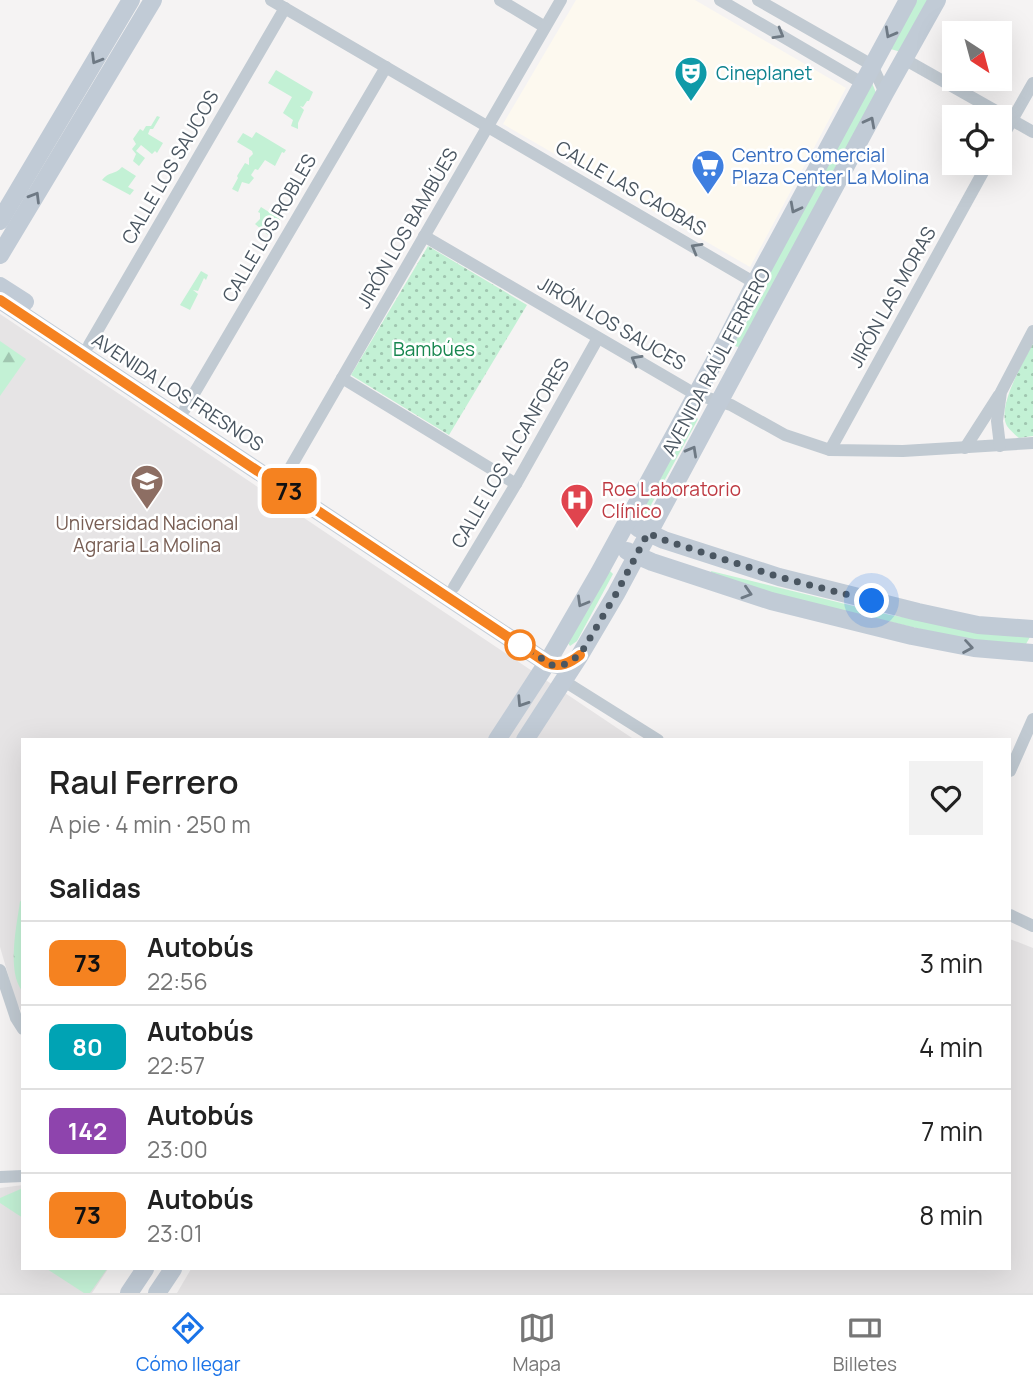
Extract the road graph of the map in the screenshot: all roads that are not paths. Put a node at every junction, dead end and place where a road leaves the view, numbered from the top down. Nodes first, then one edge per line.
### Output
1 (131, 0) edge
2 (153, 0) edge
3 (271, 0) edge
4 (500, 0) edge
5 (561, 0) edge
6 (720, 0) edge
7 (758, 0) edge
8 (908, 0) edge
9 (937, 0) edge
10 (285, 8) junction
11 (545, 27) junction
12 (904, 60) junction
13 (872, 65) junction
14 (386, 67) junction
15 (862, 83) junction
16 (1033, 83) edge
17 (885, 93) junction
18 (984, 105) edge
19 (1012, 121) joint
20 (488, 126) junction
21 (1033, 132) edge
22 (982, 175) edge
23 (0, 221) edge
24 (424, 236) junction
25 (0, 255) edge
26 (755, 283) junction
27 (0, 286) edge
28 (0, 300) edge
29 (1033, 331) edge
30 (598, 338) junction
31 (725, 342) junction
32 (89, 345) junction
33 (744, 356) junction
34 (342, 378) junction
35 (1002, 392) junction
36 (695, 394) junction
37 (719, 401) junction
38 (185, 409) junction
39 (1033, 443) edge
40 (1000, 446) junction
41 (965, 447) junction
42 (830, 450) junction
43 (286, 475) junction
44 (516, 484) junction
45 (627, 522) junction
46 (648, 533) junction
47 (614, 545) junction
48 (636, 555) junction
49 (709, 555) junction
50 (599, 573) junction
51 (700, 579) junction
52 (454, 587) junction
53 (616, 594) junction
54 (1033, 629) edge
55 (1033, 653) edge
56 (580, 655) junction
57 (550, 657) junction
58 (564, 681) junction
59 (1033, 719) edge
60 (499, 738) edge
61 (526, 738) edge
62 (656, 738) edge
63 (1011, 769) edge
64 (1011, 915) edge
65 (1033, 926) edge
66 (0, 970) edge
67 (21, 1026) edge
68 (21, 1176) edge
69 (0, 1177) edge
70 (144, 1270) edge
71 (172, 1270) edge
72 (129, 1293) edge
73 (157, 1293) edge

1 -> 23 main road
25 -> 2 main road
3 - 10 street, CALLE LAS CAOBAS
4 - 11 street
5 - 11 street, JIRÓN LOS BAMBÚES
6 -> 15 street
7 - 13 street
8 -> 13 main road, AVENIDA RAÚL FERRERO
9 - 12 main road, AVENIDA RAÚL FERRERO
10 - 14 street, CALLE LAS CAOBAS
10 - 32 street, CALLE LOS SAUCOS
11 - 20 street, JIRÓN LOS BAMBÚES
12 - 17 main road, AVENIDA RAÚL FERRERO
12 - 18 street
13 - 15 main road, AVENIDA RAÚL FERRERO
13 - 17 street
14 - 20 street, CALLE LAS CAOBAS
14 - 38 street, CALLE LOS ROBLES
15 -> 26 main road, AVENIDA RAÚL FERRERO
16 - 19 street
33 -> 17 main road, AVENIDA RAÚL FERRERO
19 - 21 street
20 - 24 street, JIRÓN LOS BAMBÚES
26 -> 20 street, CALLE LAS CAOBAS
22 - 42 street, JIRÓN LAS MORAS
24 - 30 street, JIRÓN LOS SAUCES
24 - 34 street, JIRÓN LOS BAMBÚES
26 - 31 main road, AVENIDA RAÚL FERRERO
27 - 32 main road, AVENIDA LOS FRESNOS
28 - 57 main road, AVENIDA LOS FRESNOS
29 - 35 street
36 -> 30 street, JIRÓN LOS SAUCES
30 - 44 street, CALLE LOS ALCANFORES
31 - 33 main road
31 - 36 main road, AVENIDA RAÚL FERRERO
32 - 38 main road, AVENIDA LOS FRESNOS
33 - 37 main road, AVENIDA RAÚL FERRERO
34 - 43 street, JIRÓN LOS BAMBÚES
34 - 44 street
35 - 40 street
35 - 41 street
36 - 37 street, JIRÓN LOS SAUCES
36 - 45 main road, AVENIDA RAÚL FERRERO
37 - 42 street, JIRÓN LOS SAUCES
46 -> 37 main road, AVENIDA RAÚL FERRERO
38 - 43 main road, AVENIDA LOS FRESNOS
39 - 40 street, JIRÓN LOS SAUCES
40 - 41 street, JIRÓN LOS SAUCES
41 - 42 street, JIRÓN LOS SAUCES
43 - 52 main road, AVENIDA LOS FRESNOS
44 - 52 street, CALLE LOS ALCANFORES
45 - 46 main road
45 - 47 main road, AVENIDA RAÚL FERRERO
46 - 48 main road, AVENIDA RAÚL FERRERO
46 - 49 main road
47 - 48 main road
47 - 50 main road, AVENIDA RAÚL FERRERO
48 - 51 main road
48 - 53 main road, AVENIDA RAÚL FERRERO
49 - 51 main road
49 - 54 main road
50 - 53 main road
50 -> 57 main road, AVENIDA RAÚL FERRERO
51 -> 55 main road
52 - 57 main road, AVENIDA LOS FRESNOS
53 - 56 main road, AVENIDA RAÚL FERRERO
56 - 57 main road
56 - 58 main road, AVENIDA RAÚL FERRERO
57 -> 60 main road, AVENIDA RAÚL FERRERO
58 - 61 main road, AVENIDA RAÚL FERRERO
58 - 62 street
59 - 63 street
64 - 65 street
66 - 67 street
68 - 69 street
70 - 72 main road
71 - 73 main road

